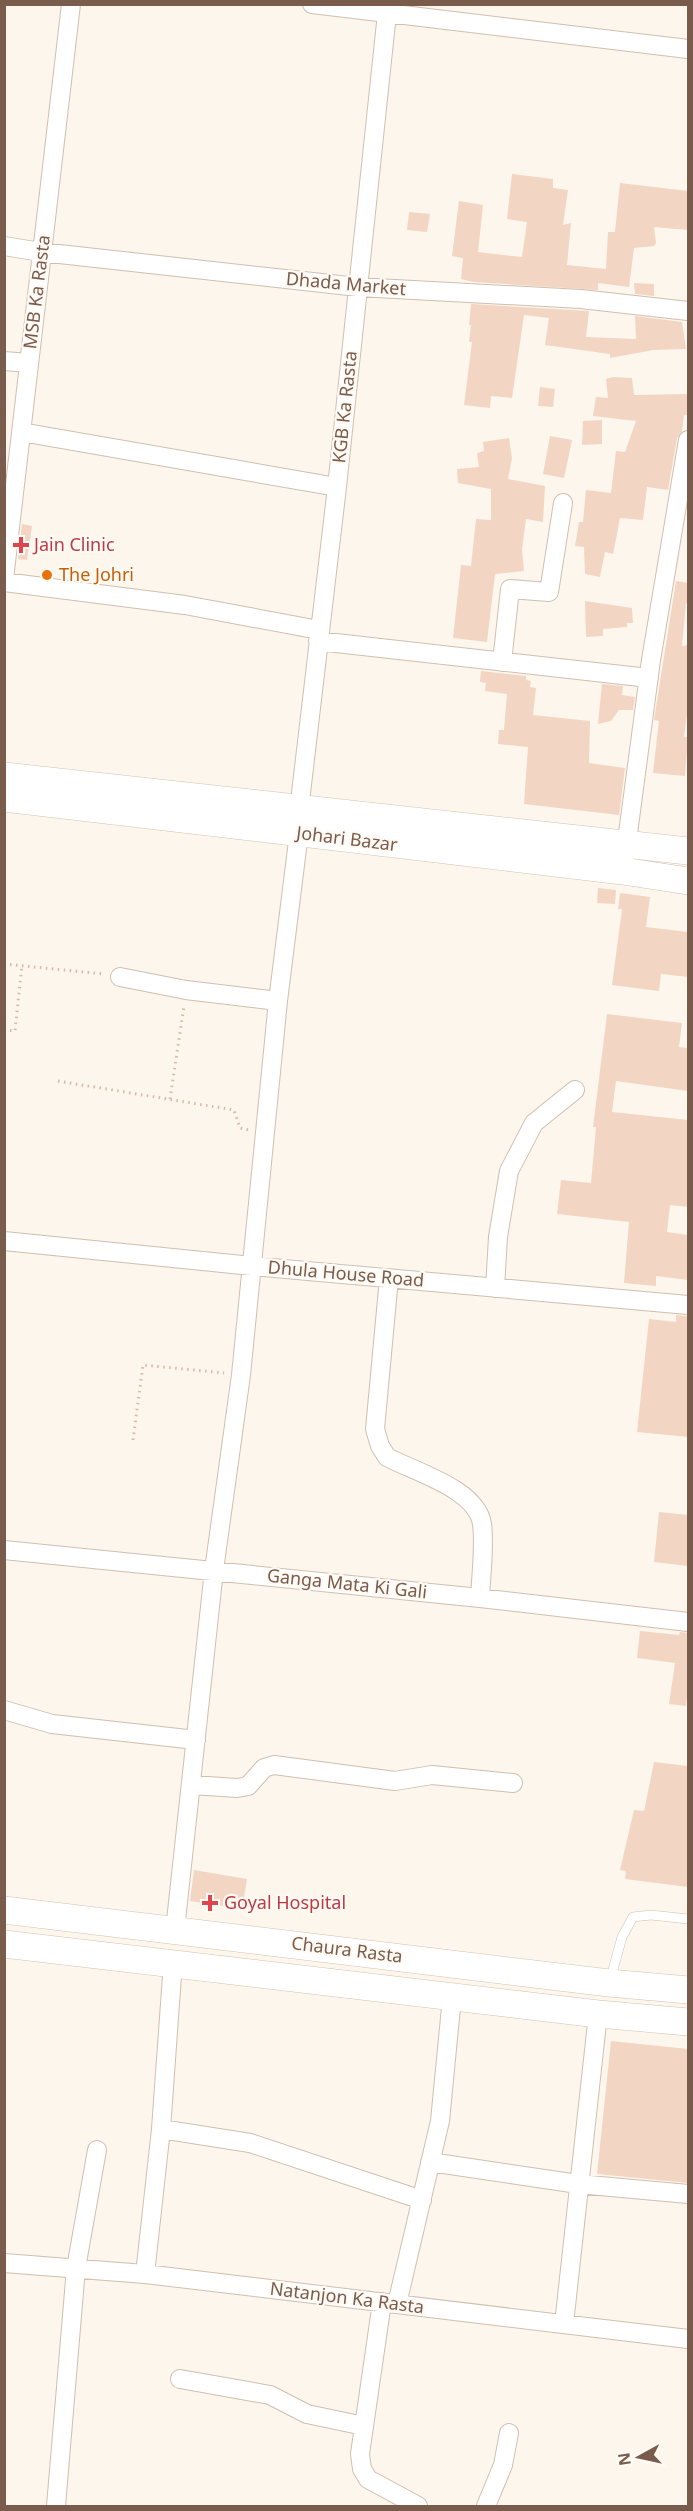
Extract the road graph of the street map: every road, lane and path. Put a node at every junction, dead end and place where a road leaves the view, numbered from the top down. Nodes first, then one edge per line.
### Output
1 (71, 4) edge
2 (312, 4) edge
3 (387, 8) edge
4 (688, 49) edge
5 (4, 246) edge
6 (41, 252) junction
7 (358, 287) junction
8 (688, 311) edge
9 (4, 361) edge
10 (29, 363) junction
11 (21, 432) junction
12 (688, 440) edge
13 (337, 487) junction
14 (563, 503) dead end
15 (5, 574) edge
16 (319, 635) junction
17 (502, 662) junction
18 (649, 678) junction
19 (4, 776) edge
20 (4, 798) edge
21 (299, 822) junction
22 (688, 851) edge
23 (624, 858) junction
24 (688, 881) edge
25 (4, 964) edge
26 (22, 965) junction
27 (120, 977) joint
28 (186, 990) junction
29 (278, 1001) junction
30 (4, 1030) edge
31 (58, 1081) dead end
32 (575, 1090) dead end
33 (170, 1099) junction
34 (265, 1133) junction
35 (4, 1241) edge
36 (252, 1266) junction
37 (389, 1278) junction
38 (495, 1288) junction
39 (688, 1305) edge
40 (241, 1375) junction
41 (133, 1440) dead end
42 (4, 1550) edge
43 (214, 1570) junction
44 (480, 1598) junction
45 (688, 1622) edge
46 (4, 1710) edge
47 (196, 1740) junction
48 (513, 1783) dead end
49 (192, 1785) junction
50 (4, 1910) edge
51 (688, 1919) edge
52 (175, 1930) junction
53 (4, 1944) edge
54 (173, 1962) junction
55 (609, 1983) junction
56 (688, 1990) edge
57 (452, 1997) junction
58 (598, 2014) junction
59 (688, 2022) edge
60 (161, 2129) junction
61 (97, 2150) dead end
62 (430, 2162) junction
63 (578, 2184) junction
64 (688, 2194) edge
65 (422, 2200) junction
66 (4, 2262) edge
67 (76, 2268) junction
68 (145, 2274) junction
69 (389, 2303) junction
70 (564, 2324) junction
71 (688, 2339) edge
72 (180, 2379) dead end
73 (364, 2426) junction
74 (509, 2433) dead end
75 (56, 2506) edge
76 (418, 2506) edge
77 (486, 2506) edge

1 - 6 street, MSB Ka Rasta
2 - 3 street
3 - 4 street
3 - 7 street, KGB Ka Rasta
5 - 6 street, Dhada Market
6 - 7 street, Dhada Market
6 - 10 street, MSB Ka Rasta
7 - 8 street, Dhada Market
7 - 13 street, KGB Ka Rasta
9 - 10 street
10 - 11 street, MSB Ka Rasta
11 - 13 street
11 - 15 street, MSB Ka Rasta
12 - 18 street
13 - 16 street, KGB Ka Rasta
14 - 17 street
15 - 16 street
16 - 17 street
16 - 21 street, KGB Ka Rasta
17 - 18 street
18 - 23 street
19 - 21 street, Johari Bazar
20 - 21 street, Johari Bazar
21 - 23 street, Johari Bazar
21 - 29 street, KGB Ka Rasta
22 - 23 street, Johari Bazar
23 - 24 street, Johari Bazar
25 - 26 path
26 - 27 path
26 - 30 path
27 - 28 street
28 - 29 street
28 - 33 path
29 - 34 street, KGB Ka Rasta
31 - 33 path
32 - 38 street
33 - 34 path
34 - 36 street, KGB Ka Rasta
35 - 36 street, Dhula House Road
36 - 37 street, Dhula House Road
36 - 40 street, KGB Ka Rasta
37 - 38 street, Dhula House Road
37 - 44 street
38 - 39 street, Dhula House Road
40 - 41 path
40 - 43 street, KGB Ka Rasta
42 - 43 street, Ganga Mata Ki Gali
43 - 44 street, Ganga Mata Ki Gali
43 - 47 street, KGB Ka Rasta
44 - 45 street, Ganga Mata Ki Gali
46 - 47 street
47 - 49 street, KGB Ka Rasta
48 - 49 street
49 - 52 street, KGB Ka Rasta
50 - 52 street, Chaura Rasta
51 - 55 lane
52 - 55 street, Chaura Rasta
53 - 54 street, Chaura Rasta
54 - 57 street, Chaura Rasta
54 - 60 street
55 - 56 street, Chaura Rasta
57 - 58 street, Chaura Rasta
57 - 62 street
58 - 59 street, Chaura Rasta
58 - 63 street
60 - 65 street
60 - 68 street
61 - 67 street
62 - 63 street
62 - 65 street
63 - 64 street
63 - 70 street
65 - 69 street
66 - 67 street, Natanjon Ka Rasta
67 - 68 street, Natanjon Ka Rasta
67 - 75 street
68 - 69 street, Natanjon Ka Rasta
69 - 70 street, Natanjon Ka Rasta
69 - 73 street
70 - 71 street, Natanjon Ka Rasta
72 - 73 street
73 - 76 street
74 - 77 street

